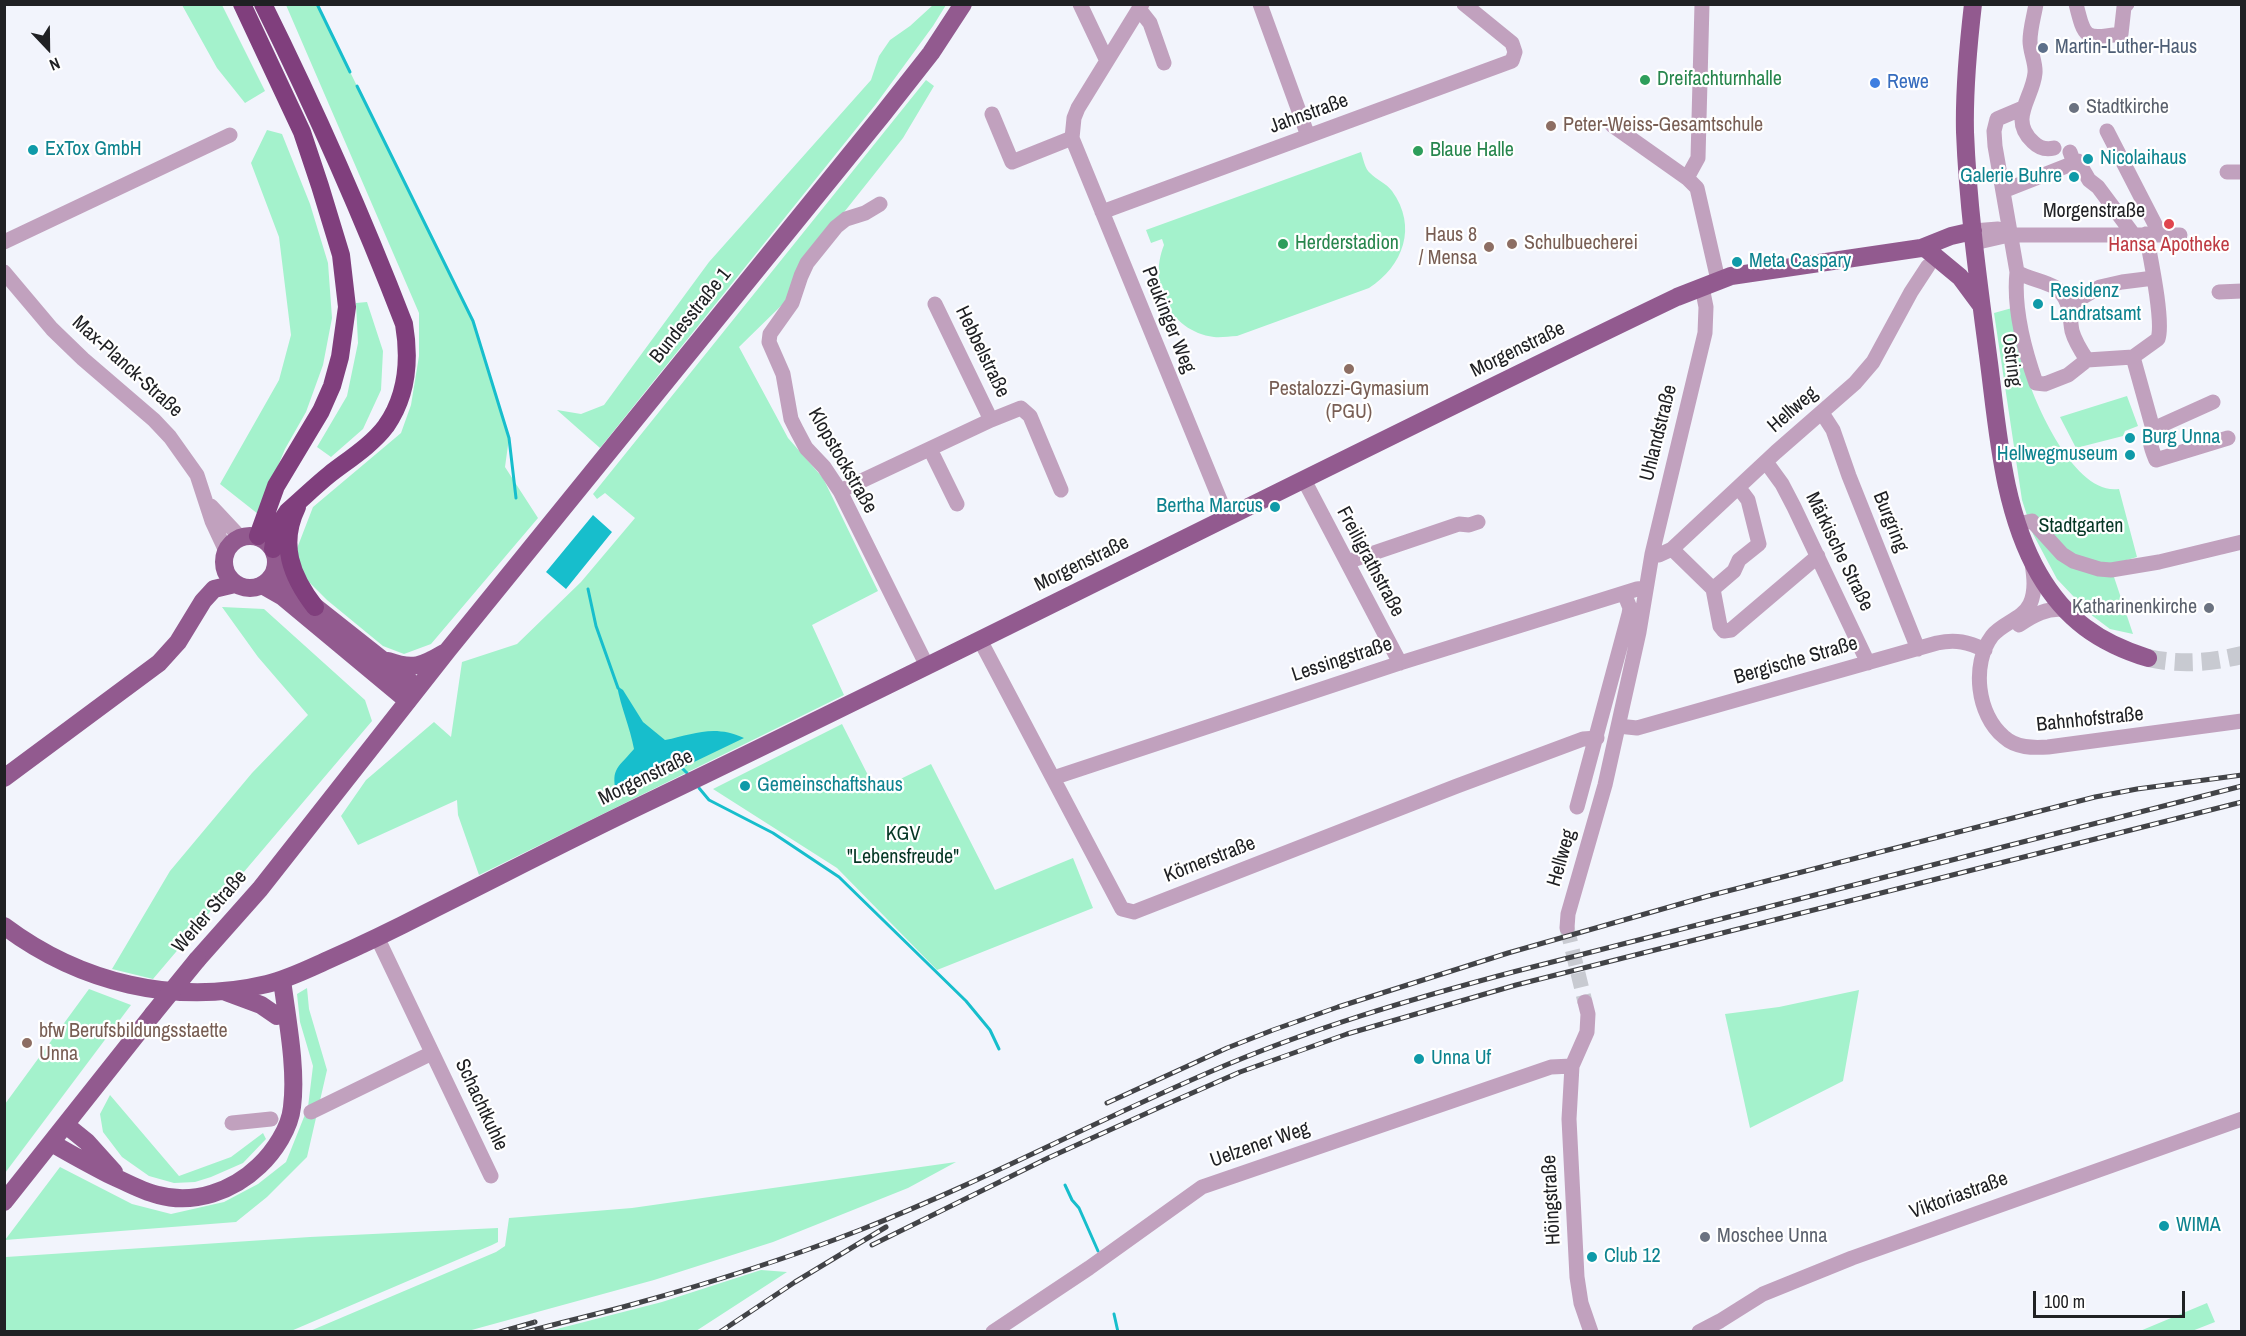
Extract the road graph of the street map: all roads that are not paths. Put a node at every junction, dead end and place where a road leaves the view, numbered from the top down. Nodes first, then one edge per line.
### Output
1 (242, 4) edge
2 (263, 4) edge
3 (963, 4) edge
4 (1080, 4) edge
5 (1260, 4) edge
6 (1464, 4) edge
7 (1702, 4) edge
8 (1973, 4) edge
9 (2036, 4) edge
10 (2076, 4) edge
11 (2127, 4) edge
12 (1141, 7) edge
13 (1107, 61) junction
14 (1164, 63) dead end
15 (2023, 108) junction
16 (992, 114) dead end
17 (1612, 124) dead end
18 (2107, 131) dead end
19 (230, 135) dead end
20 (1308, 136) junction
21 (1072, 138) junction
22 (2054, 148) dead end
23 (1687, 178) junction
24 (2003, 191) junction
25 (880, 204) dead end
26 (1102, 212) junction
27 (1973, 230) junction
28 (2146, 234) junction
29 (2009, 235) junction
30 (2180, 235) dead end
31 (4, 242) edge
32 (1924, 254) junction
33 (4, 272) edge
34 (2016, 272) junction
35 (2154, 278) junction
36 (1710, 284) junction
37 (2241, 291) edge
38 (2219, 292) dead end
39 (934, 304) dead end
40 (2069, 305) junction
41 (1982, 307) junction
42 (2133, 357) junction
43 (2087, 360) junction
44 (2213, 402) dead end
45 (1822, 412) junction
46 (991, 420) junction
47 (2153, 429) junction
48 (2228, 438) dead end
49 (930, 449) junction
50 (1766, 462) junction
51 (1304, 480) junction
52 (1738, 488) junction
53 (1061, 490) dead end
54 (840, 491) junction
55 (301, 500) junction
56 (207, 502) junction
57 (957, 504) dead end
58 (1227, 518) junction
59 (1478, 522) dead end
60 (2018, 524) junction
61 (249, 537) junction
62 (2241, 542) edge
63 (273, 549) junction
64 (1672, 549) junction
65 (1652, 554) junction
66 (1818, 556) junction
67 (225, 559) junction
68 (2032, 560) junction
69 (1347, 562) junction
70 (268, 579) junction
71 (235, 584) junction
72 (1645, 588) junction
73 (1713, 589) junction
74 (1624, 593) junction
75 (203, 601) junction
76 (315, 607) junction
77 (2066, 610) junction
78 (980, 640) junction
79 (1918, 649) junction
80 (448, 650) junction
81 (1985, 650) junction
82 (379, 658) junction
83 (2148, 658) tunnel mouth
84 (1400, 663) junction
85 (1868, 663) junction
86 (927, 666) junction
87 (413, 694) junction
88 (2241, 721) edge
89 (1618, 726) junction
90 (1597, 738) junction
91 (1053, 777) junction
92 (4, 778) edge
93 (1577, 807) dead end
94 (4, 926) edge
95 (1567, 928) tunnel mouth
96 (377, 938) junction
97 (274, 982) junction
98 (224, 991) junction
99 (1585, 1002) tunnel mouth
100 (277, 1016) junction
101 (432, 1053) junction
102 (291, 1059) junction
103 (1572, 1066) junction
104 (311, 1112) dead end
105 (271, 1119) dead end
106 (2241, 1119) edge
107 (232, 1123) dead end
108 (66, 1125) junction
109 (52, 1143) junction
110 (491, 1176) dead end
111 (121, 1180) junction
112 (4, 1202) edge
113 (993, 1332) edge
114 (1591, 1332) edge
115 (1698, 1332) edge

1 - 61 highway
2 - 55 highway
3 - 80 main road, Bundesstraße 1
4 - 13 street
5 - 20 street
6 - 20 street, Jahnstraße
7 - 23 street
8 - 27 main road, Ostring
9 - 15 street
10 - 11 street
12 - 13 street
12 - 14 street
13 - 21 street
15 - 22 street
15 - 24 street
16 - 21 street
17 - 23 street
18 - 28 street
19 - 31 street
20 - 26 street, Jahnstraße
21 - 26 street, Peukinger Weg
23 - 36 street, Uhlandstraße
24 - 28 street
24 - 29 street
25 - 54 street, Klopstockstraße
26 - 58 street, Peukinger Weg
27 - 29 street, Morgenstraße
27 - 32 main road, Morgenstraße
27 - 32 main road, Morgenstraße
27 - 41 main road, Ostring
28 - 29 street, Morgenstraße
28 - 30 street, Morgenstraße
28 - 35 street
29 - 34 street
32 - 36 main road, Morgenstraße
32 - 41 main road
32 - 45 street, Hellweg
33 - 56 street, Max-Planck-Straße
34 - 40 street
34 - 43 street
35 - 40 street
35 - 42 street
36 - 51 main road, Morgenstraße
36 - 65 street, Uhlandstraße
37 - 38 street
39 - 46 street, Hebbelstraße
40 - 43 street
41 - 60 main road, Ostring
42 - 43 street
42 - 47 street
44 - 47 street
45 - 50 street, Hellweg
45 - 79 street, Burgring
46 - 49 street
46 - 53 street
47 - 48 street
49 - 54 street
49 - 57 street
50 - 52 street, Hellweg
50 - 66 street, Märkische Straße
51 - 58 main road, Morgenstraße
51 - 69 street, Freiligrathstraße
52 - 64 street, Hellweg
52 - 73 street
54 - 86 street, Klopstockstraße
55 - 63 highway
55 - 76 highway
56 - 61 street, Max-Planck-Straße
56 - 67 street, Max-Planck-Straße
58 - 78 main road, Morgenstraße
59 - 69 street
60 - 62 street
60 - 68 main road, Ostring
61 - 63 main road
61 - 67 main road
63 - 70 main road
64 - 65 street, Hellweg
64 - 73 street
65 - 72 street, Uhlandstraße
66 - 73 street
66 - 85 street, Märkische Straße
67 - 71 main road
67 - 75 main road
68 - 77 main road, Ostring
68 - 81 street, Bahnhofstraße
69 - 84 street, Freiligrathstraße
70 - 71 main road
70 - 76 main road
70 - 87 main road
71 - 75 main road
72 - 74 street, Lessingstraße
72 - 89 street, Hellweg
74 - 84 street, Lessingstraße
74 - 90 street, Hellweg
75 - 92 main road
76 - 82 main road
77 - 81 street
77 - 83 main road, Ostring
78 - 86 main road, Morgenstraße
78 - 91 street, Körnerstraße
79 - 81 street, Bergische Straße
79 - 85 street, Bergische Straße
80 - 82 main road
80 - 87 main road, Werler Straße
81 - 88 street, Bahnhofstraße
82 - 87 main road
84 - 91 street, Lessingstraße
85 - 89 street, Bergische Straße
86 - 96 main road, Morgenstraße
87 - 108 main road, Werler Straße, bridge
89 - 95 street, Hellweg
90 - 91 street, Körnerstraße
90 - 93 street, Hellweg
94 - 98 main road
96 - 97 main road, Morgenstraße
96 - 101 street, Schachtkuhle
97 - 98 main road
97 - 100 main road
97 - 102 main road
98 - 100 main road
99 - 103 street
100 - 102 main road
101 - 104 street, Schachtkuhle
101 - 110 street, Schachtkuhle
102 - 111 main road
103 - 113 street, Uelzener Weg
103 - 114 street, Höingstraße
105 - 107 street
106 - 115 street, Viktoriastraße
108 - 109 main road, Werler Straße
108 - 111 main road
109 - 111 main road
109 - 112 main road, Werler Straße

